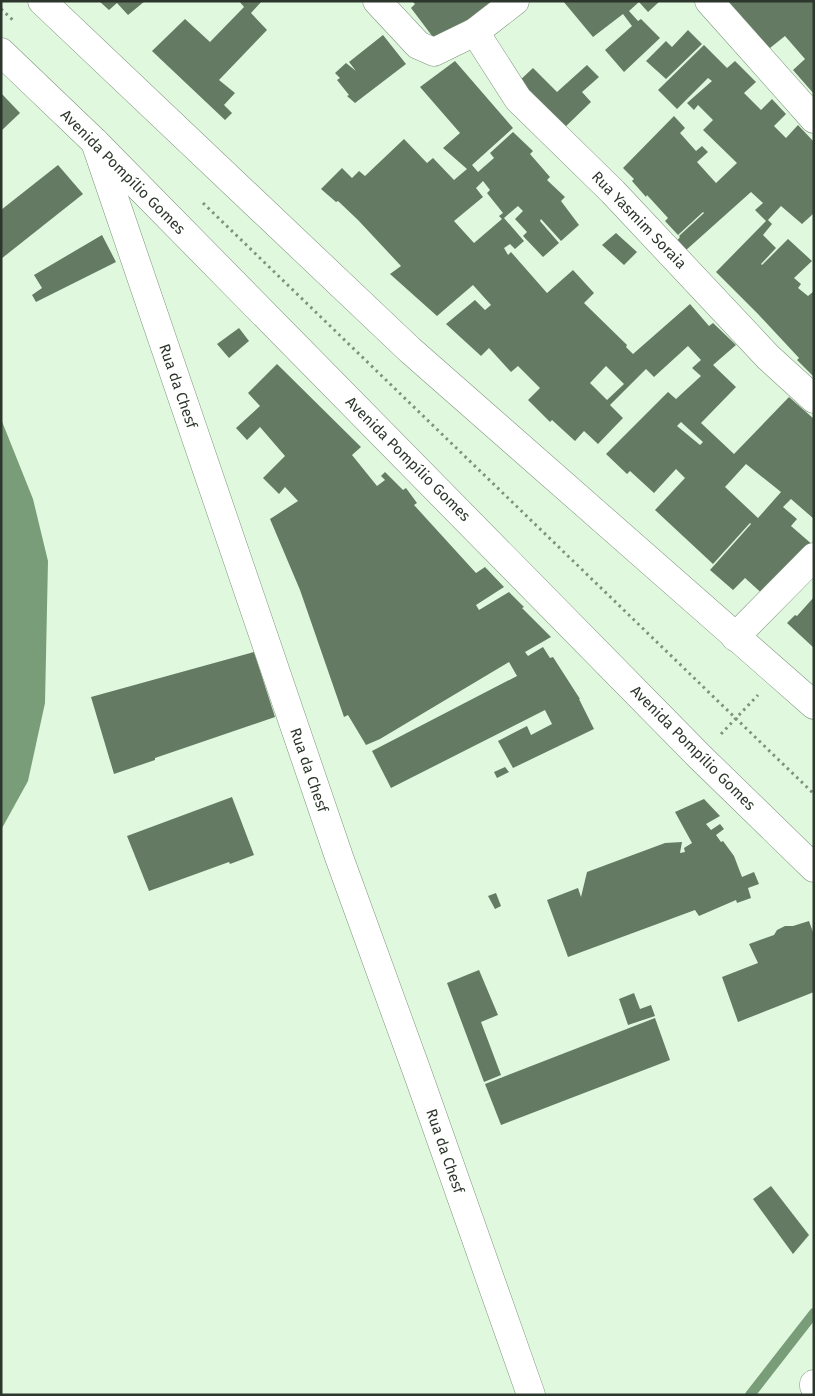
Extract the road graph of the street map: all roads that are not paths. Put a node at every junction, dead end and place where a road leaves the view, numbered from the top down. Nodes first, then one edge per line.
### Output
1 (42, 1) edge
2 (377, 1) edge
3 (515, 1) edge
4 (709, 1) edge
5 (475, 32) junction
6 (1, 52) edge
7 (814, 119) edge
8 (95, 142) junction
9 (814, 399) edge
10 (814, 557) edge
11 (735, 637) junction
12 (814, 705) edge
13 (814, 868) edge
14 (531, 1395) edge

1 - 11 street
2 - 5 street
3 - 5 street
4 - 7 street
5 - 9 street, Rua Yasmim Soraia
6 - 8 street, Avenida Pompílio Gomes
8 - 13 street, Avenida Pompílio Gomes
8 - 14 street, Rua da Chesf
10 - 11 street
11 - 12 street

